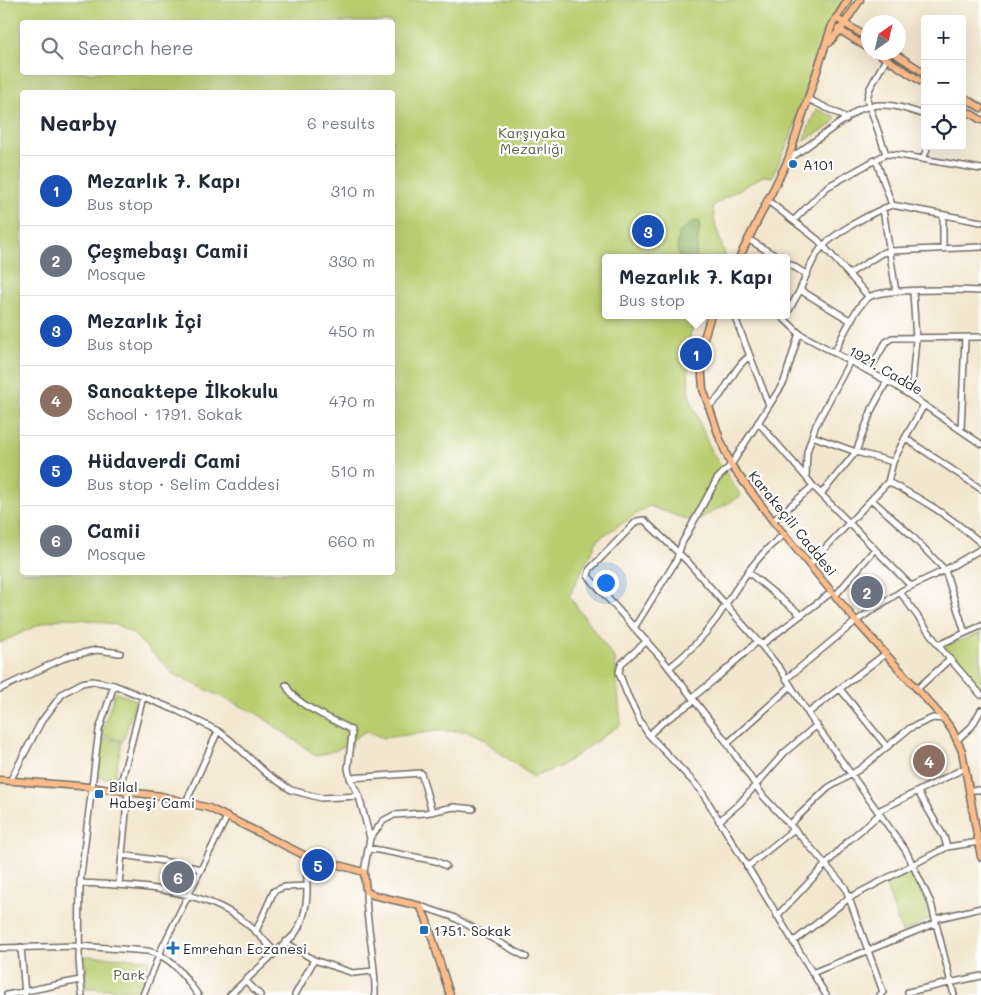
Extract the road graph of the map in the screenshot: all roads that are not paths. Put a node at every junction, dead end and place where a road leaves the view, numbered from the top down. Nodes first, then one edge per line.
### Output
1 (848, 0) edge
2 (860, 0) edge
3 (836, 18) junction
4 (844, 24) junction
5 (832, 25) junction
6 (840, 30) junction
7 (861, 34) edge
8 (861, 44) edge
9 (826, 46) junction
10 (885, 60) edge
11 (888, 60) edge
12 (905, 60) edge
13 (921, 70) edge
14 (921, 81) edge
15 (808, 99) junction
16 (966, 99) edge
17 (868, 106) junction
18 (981, 108) edge
19 (966, 111) edge
20 (921, 113) edge
21 (846, 120) junction
22 (981, 120) edge
23 (926, 150) edge
24 (886, 154) junction
25 (923, 159) junction
26 (788, 160) junction
27 (876, 160) junction
28 (981, 169) edge
29 (767, 200) junction
30 (892, 205) junction
31 (883, 209) junction
32 (943, 215) junction
33 (794, 220) junction
34 (981, 222) edge
35 (748, 239) junction
36 (823, 246) junction
37 (981, 247) edge
38 (942, 248) junction
39 (890, 251) junction
40 (741, 254) edge
41 (772, 254) edge
42 (790, 264) edge
43 (806, 274) junction
44 (849, 274) junction
45 (800, 290) junction
46 (981, 290) edge
47 (896, 292) junction
48 (913, 292) junction
49 (870, 297) junction
50 (790, 305) edge
51 (710, 319) edge
52 (736, 319) edge
53 (784, 319) edge
54 (851, 321) junction
55 (799, 333) junction
56 (981, 337) edge
57 (965, 338) junction
58 (916, 339) junction
59 (834, 353) junction
60 (750, 356) junction
61 (850, 361) junction
62 (869, 371) junction
63 (887, 381) junction
64 (911, 396) junction
65 (769, 405) junction
66 (924, 405) junction
67 (708, 406) junction
68 (758, 422) junction
69 (961, 430) junction
70 (812, 436) junction
71 (905, 438) junction
72 (981, 444) edge
73 (856, 452) junction
74 (893, 462) junction
75 (731, 465) junction
76 (806, 477) junction
77 (888, 482) junction
78 (813, 486) junction
79 (981, 489) edge
80 (820, 494) junction
81 (872, 500) junction
82 (773, 521) junction
83 (850, 523) junction
84 (785, 534) junction
85 (981, 543) edge
86 (875, 549) junction
87 (981, 549) edge
88 (678, 552) junction
89 (809, 565) junction
90 (945, 570) junction
91 (748, 572) junction
92 (911, 586) junction
93 (900, 592) junction
94 (834, 594) junction
95 (725, 604) junction
96 (801, 615) junction
97 (856, 622) junction
98 (981, 626) edge
99 (634, 628) junction
100 (965, 633) junction
101 (647, 641) junction
102 (760, 643) junction
103 (938, 645) junction
104 (120, 653) dead end
105 (885, 654) junction
106 (950, 659) junction
107 (669, 668) junction
108 (786, 678) junction
109 (114, 685) junction
110 (286, 685) dead end
111 (791, 686) junction
112 (0, 689) edge
113 (840, 689) junction
114 (917, 689) junction
115 (981, 695) edge
116 (143, 698) junction
117 (693, 699) junction
118 (808, 713) junction
119 (980, 713) edge
120 (944, 719) junction
121 (817, 725) junction
122 (218, 731) junction
123 (649, 735) junction
124 (957, 740) junction
125 (728, 743) junction
126 (888, 746) junction
127 (965, 768) junction
128 (852, 774) junction
129 (350, 778) junction
130 (0, 780) edge
131 (10, 781) junction
132 (756, 786) junction
133 (91, 787) junction
134 (969, 790) junction
135 (981, 790) edge
136 (119, 791) junction
137 (128, 792) junction
138 (918, 792) junction
139 (359, 796) junction
140 (186, 802) junction
141 (473, 809) dead end
142 (432, 812) junction
143 (879, 812) junction
144 (227, 817) junction
145 (719, 821) junction
146 (791, 827) junction
147 (370, 838) junction
148 (978, 842) junction
149 (947, 847) junction
150 (368, 848) junction
151 (122, 855) junction
152 (306, 856) junction
153 (981, 857) edge
154 (914, 864) junction
155 (827, 865) junction
156 (446, 866) dead end
157 (748, 867) junction
158 (201, 869) junction
159 (364, 872) junction
160 (80, 883) junction
161 (119, 885) junction
162 (307, 886) junction
163 (366, 891) junction
164 (187, 896) junction
165 (849, 898) junction
166 (420, 906) junction
167 (981, 908) edge
168 (777, 916) junction
169 (936, 921) junction
170 (256, 931) junction
171 (285, 942) junction
172 (793, 942) junction
173 (80, 946) junction
174 (21, 947) junction
175 (0, 948) edge
176 (869, 951) junction
177 (275, 952) junction
178 (159, 954) junction
179 (526, 957) dead end
180 (314, 960) junction
181 (374, 971) junction
182 (812, 973) junction
183 (981, 976) edge
184 (80, 980) junction
185 (246, 982) junction
186 (951, 983) junction
187 (908, 992) dead end
188 (25, 993) edge
189 (7, 995) edge
190 (82, 995) edge
191 (143, 995) edge
192 (198, 995) edge
193 (230, 995) edge
194 (260, 995) edge
195 (294, 995) edge
196 (375, 995) edge
197 (450, 995) edge
198 (826, 995) edge
199 (880, 995) edge
200 (954, 995) edge

1 - 3 main road
2 - 4 main road
3 - 4 main road
3 - 5 main road
4 - 6 main road
4 - 7 main road
5 - 6 main road
5 - 9 main road
6 - 8 main road
6 - 9 main road
9 - 15 main road
10 - 17 street
11 - 14 main road
12 - 13 main road
15 - 21 street
15 - 26 main road
16 - 18 main road
17 - 20 street
17 - 21 street
17 - 24 street
19 - 22 main road
21 - 26 street
23 - 25 street
24 - 25 street
24 - 27 street
25 - 28 street
26 - 29 main road
27 - 30 street
27 - 33 street
29 - 33 street
29 - 35 main road
30 - 31 street
30 - 32 street
31 - 36 street
31 - 39 street
32 - 34 street
32 - 38 street
33 - 36 street
35 - 40 main road
35 - 41 street
36 - 43 street
36 - 44 street
37 - 38 street
38 - 39 street
39 - 44 street
39 - 47 street
42 - 43 street
43 - 45 street
44 - 49 street
45 - 50 street
45 - 54 street
46 - 48 street
47 - 48 street
47 - 49 street
48 - 58 street
49 - 54 street
51 - 67 main road, Karakeçili Caddesi
52 - 60 street
53 - 55 street, 1921. Cadde
54 - 59 street
55 - 59 street, 1921. Cadde
55 - 65 street
56 - 57 street
57 - 58 street
57 - 69 street
58 - 62 street
58 - 64 street
59 - 61 street, 1921. Cadde
60 - 65 street
60 - 67 street
61 - 62 street, 1921. Cadde
61 - 70 street
62 - 63 street, 1921. Cadde
63 - 64 street, 1921. Cadde
63 - 73 street
64 - 66 street, 1921. Cadde
65 - 68 street
66 - 69 street, 1921. Cadde
66 - 71 street
67 - 75 main road, Karakeçili Caddesi
68 - 75 street
68 - 76 street
69 - 72 street, 1921. Cadde
70 - 73 street
70 - 76 street
71 - 74 street
71 - 79 street
73 - 74 street
73 - 80 street
74 - 77 street
75 - 82 main road, Karakeçili Caddesi
75 - 88 street
76 - 78 street
77 - 81 street
77 - 85 street
78 - 80 street
78 - 82 street
80 - 83 street
81 - 83 street
81 - 90 street
82 - 84 main road, Karakeçili Caddesi
83 - 86 street
83 - 89 street
84 - 89 main road, Karakeçili Caddesi
84 - 91 street
86 - 92 street
86 - 94 street
87 - 90 street
88 - 95 street
88 - 99 street
88 - 99 street
89 - 94 main road, Karakeçili Caddesi
90 - 92 street
90 - 100 street
91 - 95 street
91 - 96 street
92 - 93 street
93 - 97 street
93 - 103 street
94 - 96 street
94 - 97 main road, Karakeçili Caddesi
95 - 102 street
95 - 107 street
96 - 102 street
97 - 105 main road, Karakeçili Caddesi
97 - 108 street
98 - 100 street
99 - 101 street
100 - 103 street
101 - 107 street
101 - 123 street
102 - 108 street
102 - 117 street
103 - 106 street
104 - 112 street
105 - 113 street
105 - 114 main road, Karakeçili Caddesi
106 - 114 street
106 - 115 street
107 - 117 street
108 - 111 street
109 - 116 street
109 - 131 street
109 - 133 street
110 - 129 street
111 - 118 street
111 - 125 street
113 - 118 street
113 - 126 street
114 - 120 main road, Karakeçili Caddesi
116 - 122 street
116 - 136 street
117 - 123 street
117 - 125 street
118 - 121 street
119 - 124 street
120 - 124 main road, Karakeçili Caddesi
120 - 126 street
121 - 128 street
121 - 132 street
122 - 139 street
122 - 140 street
123 - 145 street
124 - 127 main road, Karakeçili Caddesi
125 - 132 street
126 - 128 street
127 - 134 main road, Karakeçili Caddesi
127 - 138 street
128 - 143 street
128 - 146 street
129 - 139 street
129 - 142 street
130 - 131 main road
131 - 133 main road
132 - 145 street
132 - 146 street
133 - 136 main road
133 - 160 street
134 - 135 street
134 - 148 main road, Karakeçili Caddesi
136 - 137 main road
137 - 140 main road
137 - 151 street
138 - 143 street
138 - 149 street
139 - 147 street
140 - 144 main road
141 - 142 street
142 - 147 street
143 - 154 street
143 - 155 street
144 - 152 main road
144 - 158 street
145 - 157 street
146 - 155 street
146 - 157 street
147 - 150 street
148 - 149 street
148 - 153 main road, Karakeçili Caddesi
149 - 154 street
150 - 156 street
150 - 159 street
151 - 158 street
151 - 161 street
152 - 159 main road
152 - 162 street
154 - 165 street
154 - 169 street
155 - 165 street
155 - 168 street
157 - 168 street
158 - 164 street
159 - 163 main road
160 - 161 street
160 - 173 street
161 - 164 street
162 - 170 street
162 - 171 street
163 - 166 main road
163 - 181 street
164 - 170 street
164 - 178 street
165 - 172 street
165 - 176 street
166 - 179 street
166 - 197 main road
167 - 169 street
168 - 172 street
169 - 176 street
169 - 186 street
170 - 177 street
171 - 177 street
171 - 180 street
172 - 182 street
173 - 174 street
173 - 178 street
173 - 184 street
174 - 175 street
174 - 188 street
176 - 182 street
176 - 199 street
177 - 185 street
178 - 191 street
178 - 192 street
180 - 181 street
180 - 195 street
181 - 196 street
182 - 198 street
183 - 186 street
184 - 188 street
184 - 190 street
185 - 193 street
185 - 194 street
186 - 187 street
186 - 200 street
188 - 189 street

